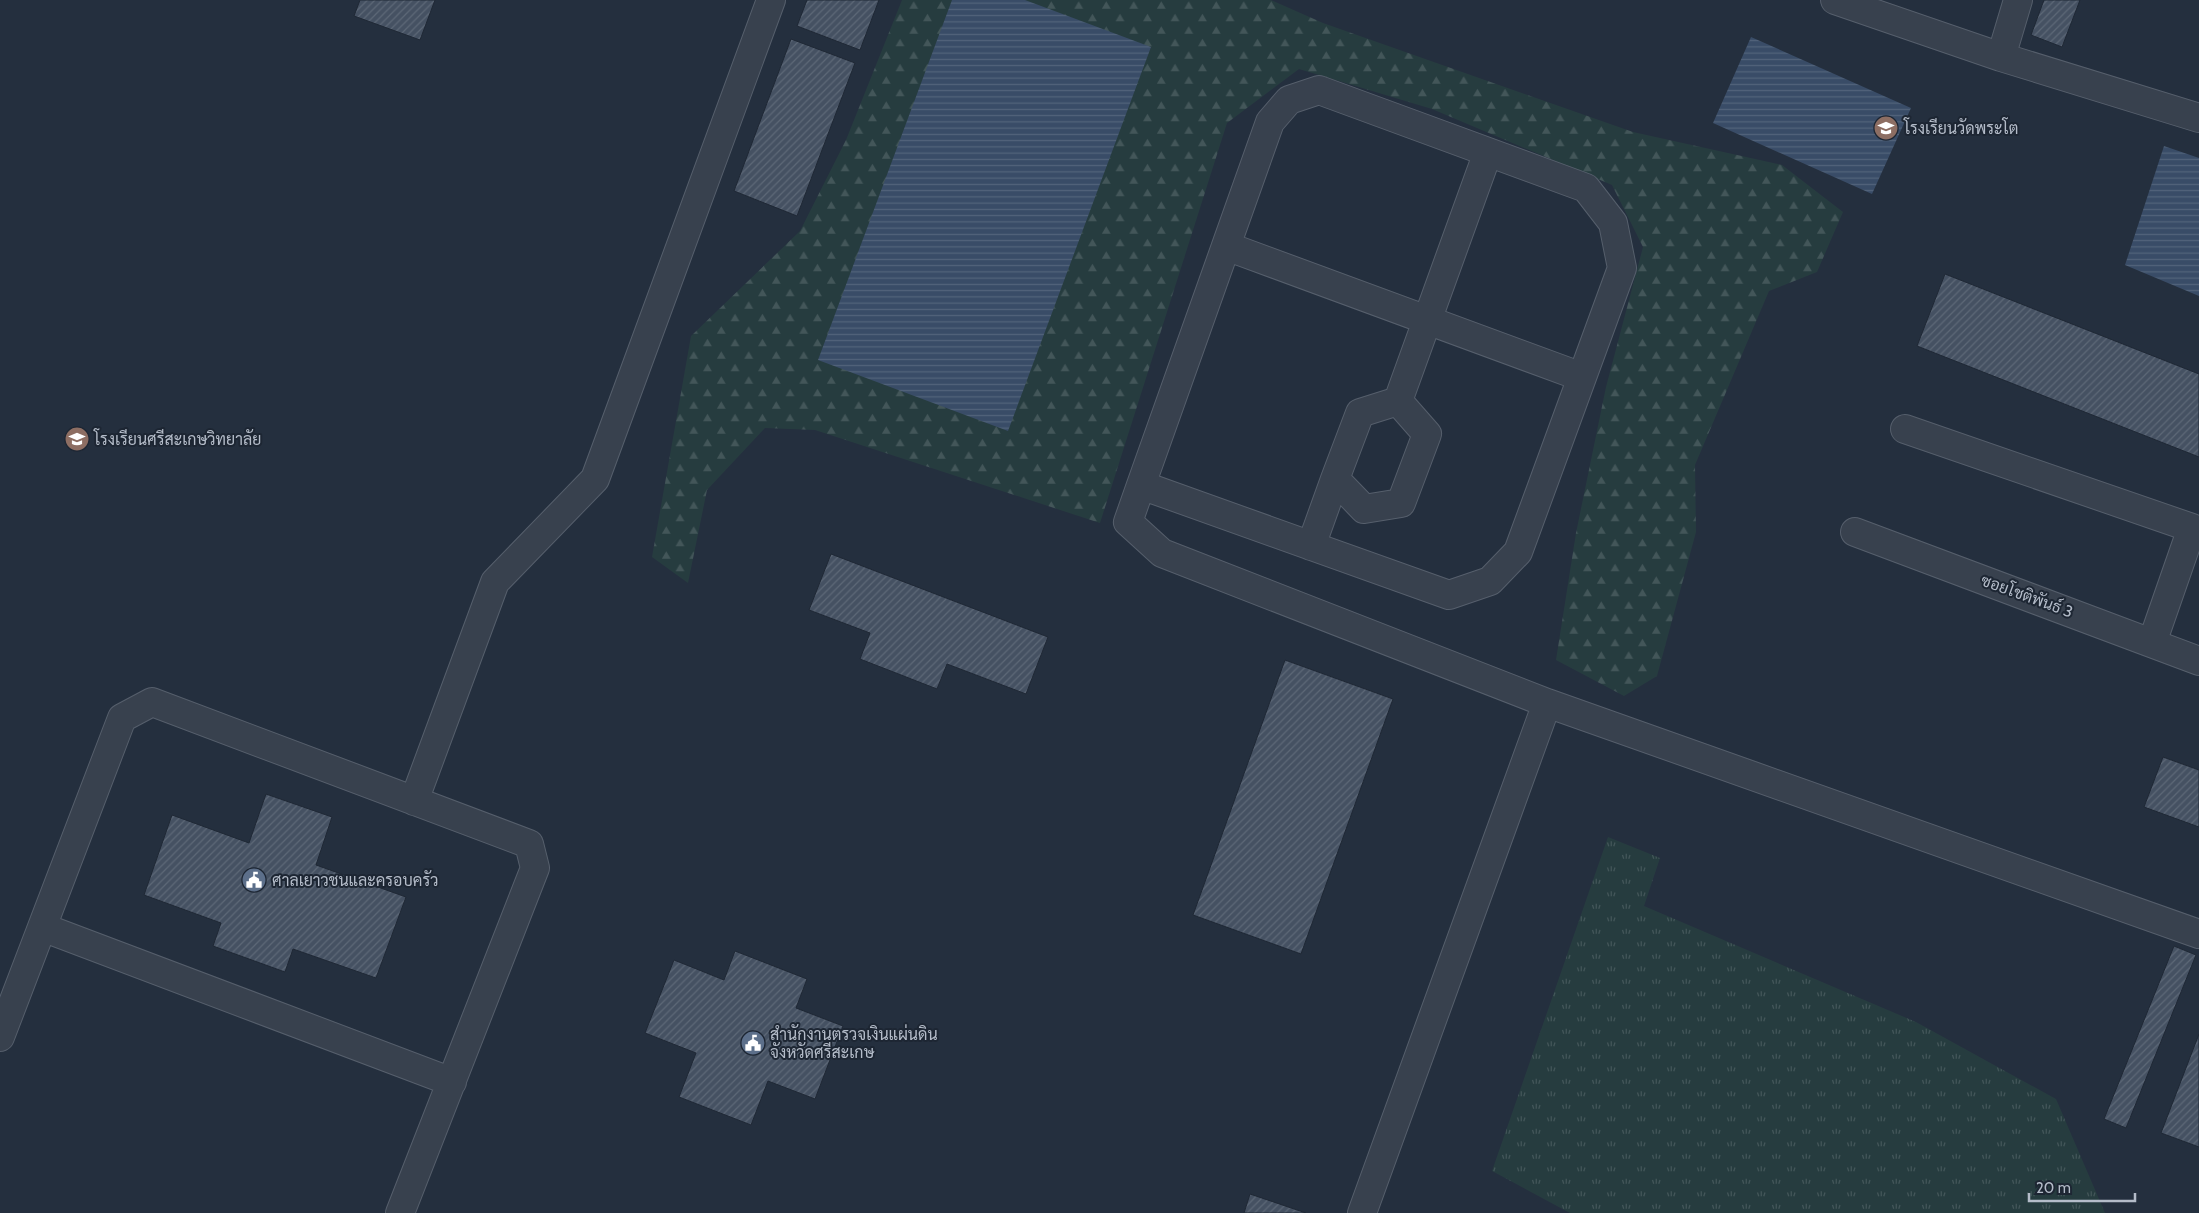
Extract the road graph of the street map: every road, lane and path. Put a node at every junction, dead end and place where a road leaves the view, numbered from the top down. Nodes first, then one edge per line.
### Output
1 (1835, 0) edge
2 (2018, 0) edge
3 (765, 2) edge
4 (2001, 57) junction
5 (2199, 118) edge
6 (1488, 152) junction
7 (1226, 246) junction
8 (1427, 320) junction
9 (1582, 377) junction
10 (1398, 401) junction
11 (1905, 429) dead end
12 (1335, 479) junction
13 (1141, 485) junction
14 (1855, 532) dead end
15 (1311, 546) junction
16 (2152, 643) junction
17 (2199, 661) edge
18 (1547, 703) junction
19 (414, 801) junction
20 (42, 927) junction
21 (2199, 934) edge
22 (0, 1037) edge
23 (452, 1082) junction
24 (400, 1213) edge
25 (1362, 1213) edge

1 - 4 street
2 - 4 street
3 - 19 street
4 - 5 street
6 - 7 street
6 - 8 street
6 - 9 street
7 - 8 street
7 - 13 street
8 - 9 street
8 - 10 street
9 - 15 street
10 - 12 street
10 - 12 street
11 - 16 street
12 - 15 street
13 - 15 street
13 - 18 street
14 - 16 street, ซอยโชติพันธ์ 3
16 - 17 street, ซอยโชติพันธ์ 3
18 - 21 street
18 - 25 street
19 - 20 street
19 - 23 street
20 - 22 street
20 - 23 street
23 - 24 street

